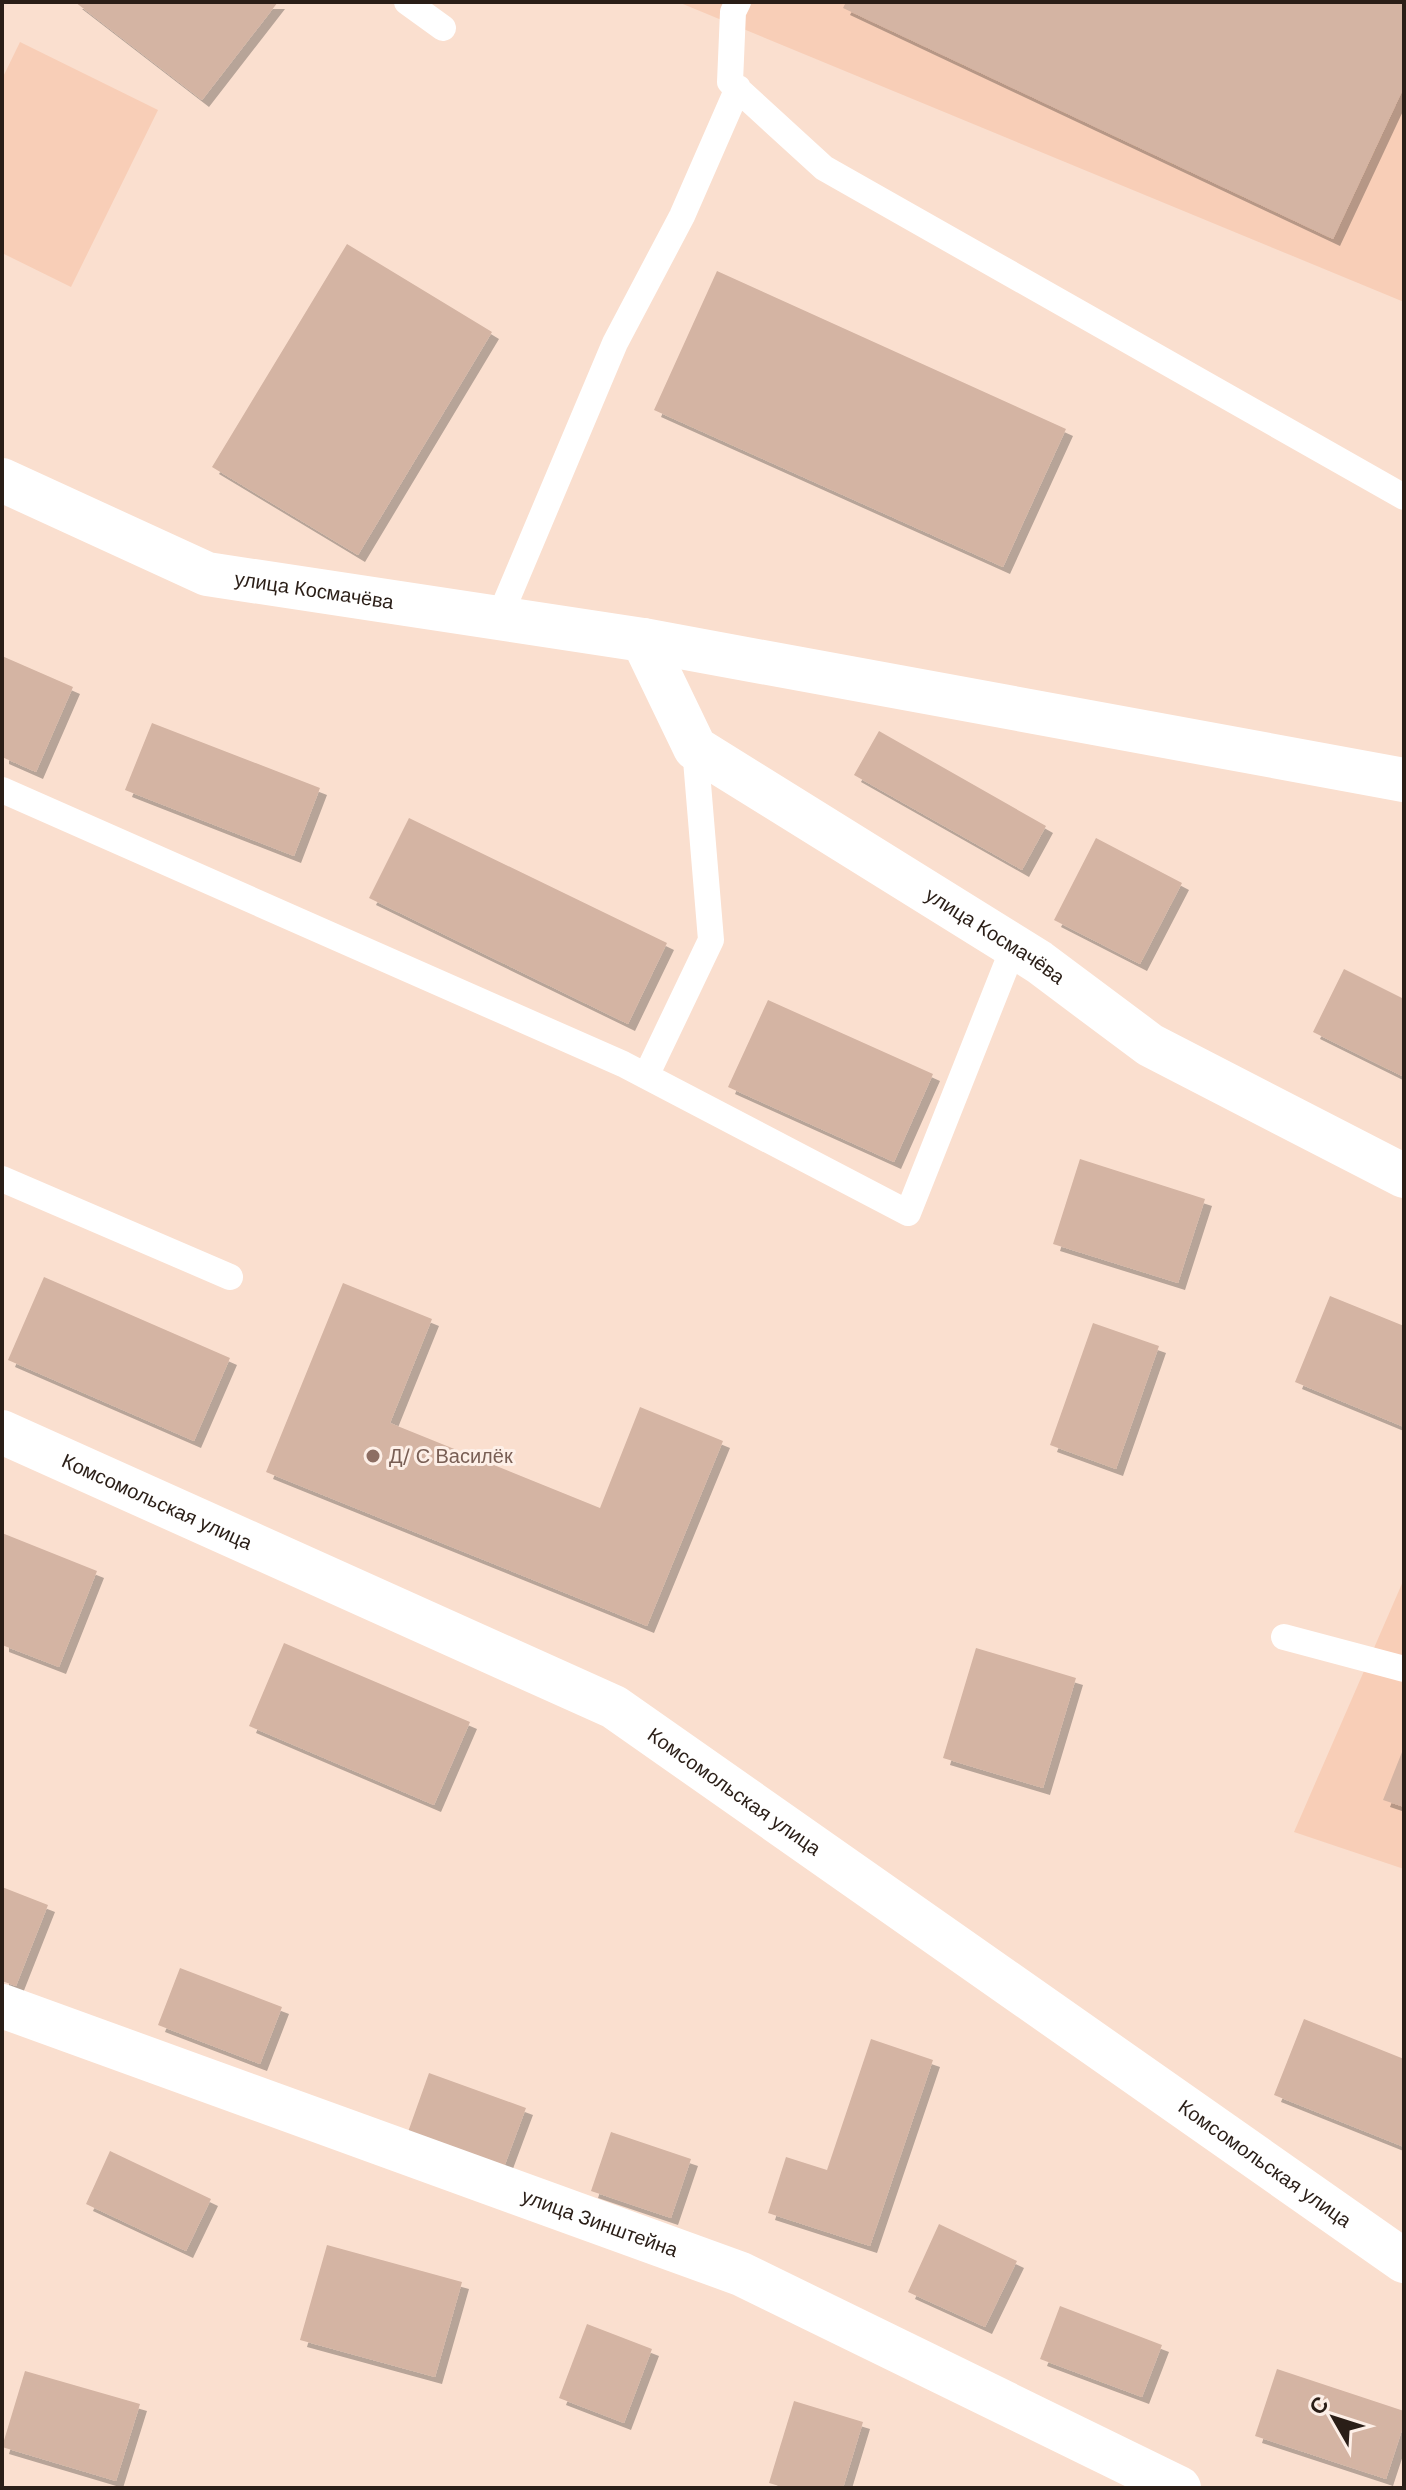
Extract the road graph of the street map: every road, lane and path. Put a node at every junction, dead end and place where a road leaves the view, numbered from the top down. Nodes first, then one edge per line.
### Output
1 (407, 2) edge
2 (738, 2) edge
3 (443, 28) dead end
4 (738, 88) junction
5 (2, 480) edge
6 (1404, 497) edge
7 (499, 618) junction
8 (643, 640) junction
9 (695, 748) junction
10 (1404, 780) edge
11 (2, 790) edge
12 (1014, 946) junction
13 (646, 1076) junction
14 (1404, 1176) edge
15 (2, 1179) edge
16 (230, 1277) dead end
17 (2, 1432) edge
18 (1284, 1637) dead end
19 (1404, 1669) edge
20 (2, 2006) edge
21 (1404, 2261) edge
22 (1179, 2488) edge

1 - 3 lane
2 - 4 lane
4 - 6 lane
4 - 7 lane
5 - 7 street, улица Космачёва
7 - 8 street, улица Космачёва
8 - 9 street
8 - 10 street, улица Космачёва
9 - 12 street, улица Космачёва
9 - 13 lane
11 - 13 lane
12 - 13 lane
12 - 14 street, улица Космачёва
15 - 16 lane
17 - 21 street, Комсомольская улица
18 - 19 lane
20 - 22 street, улица Зинштейна

